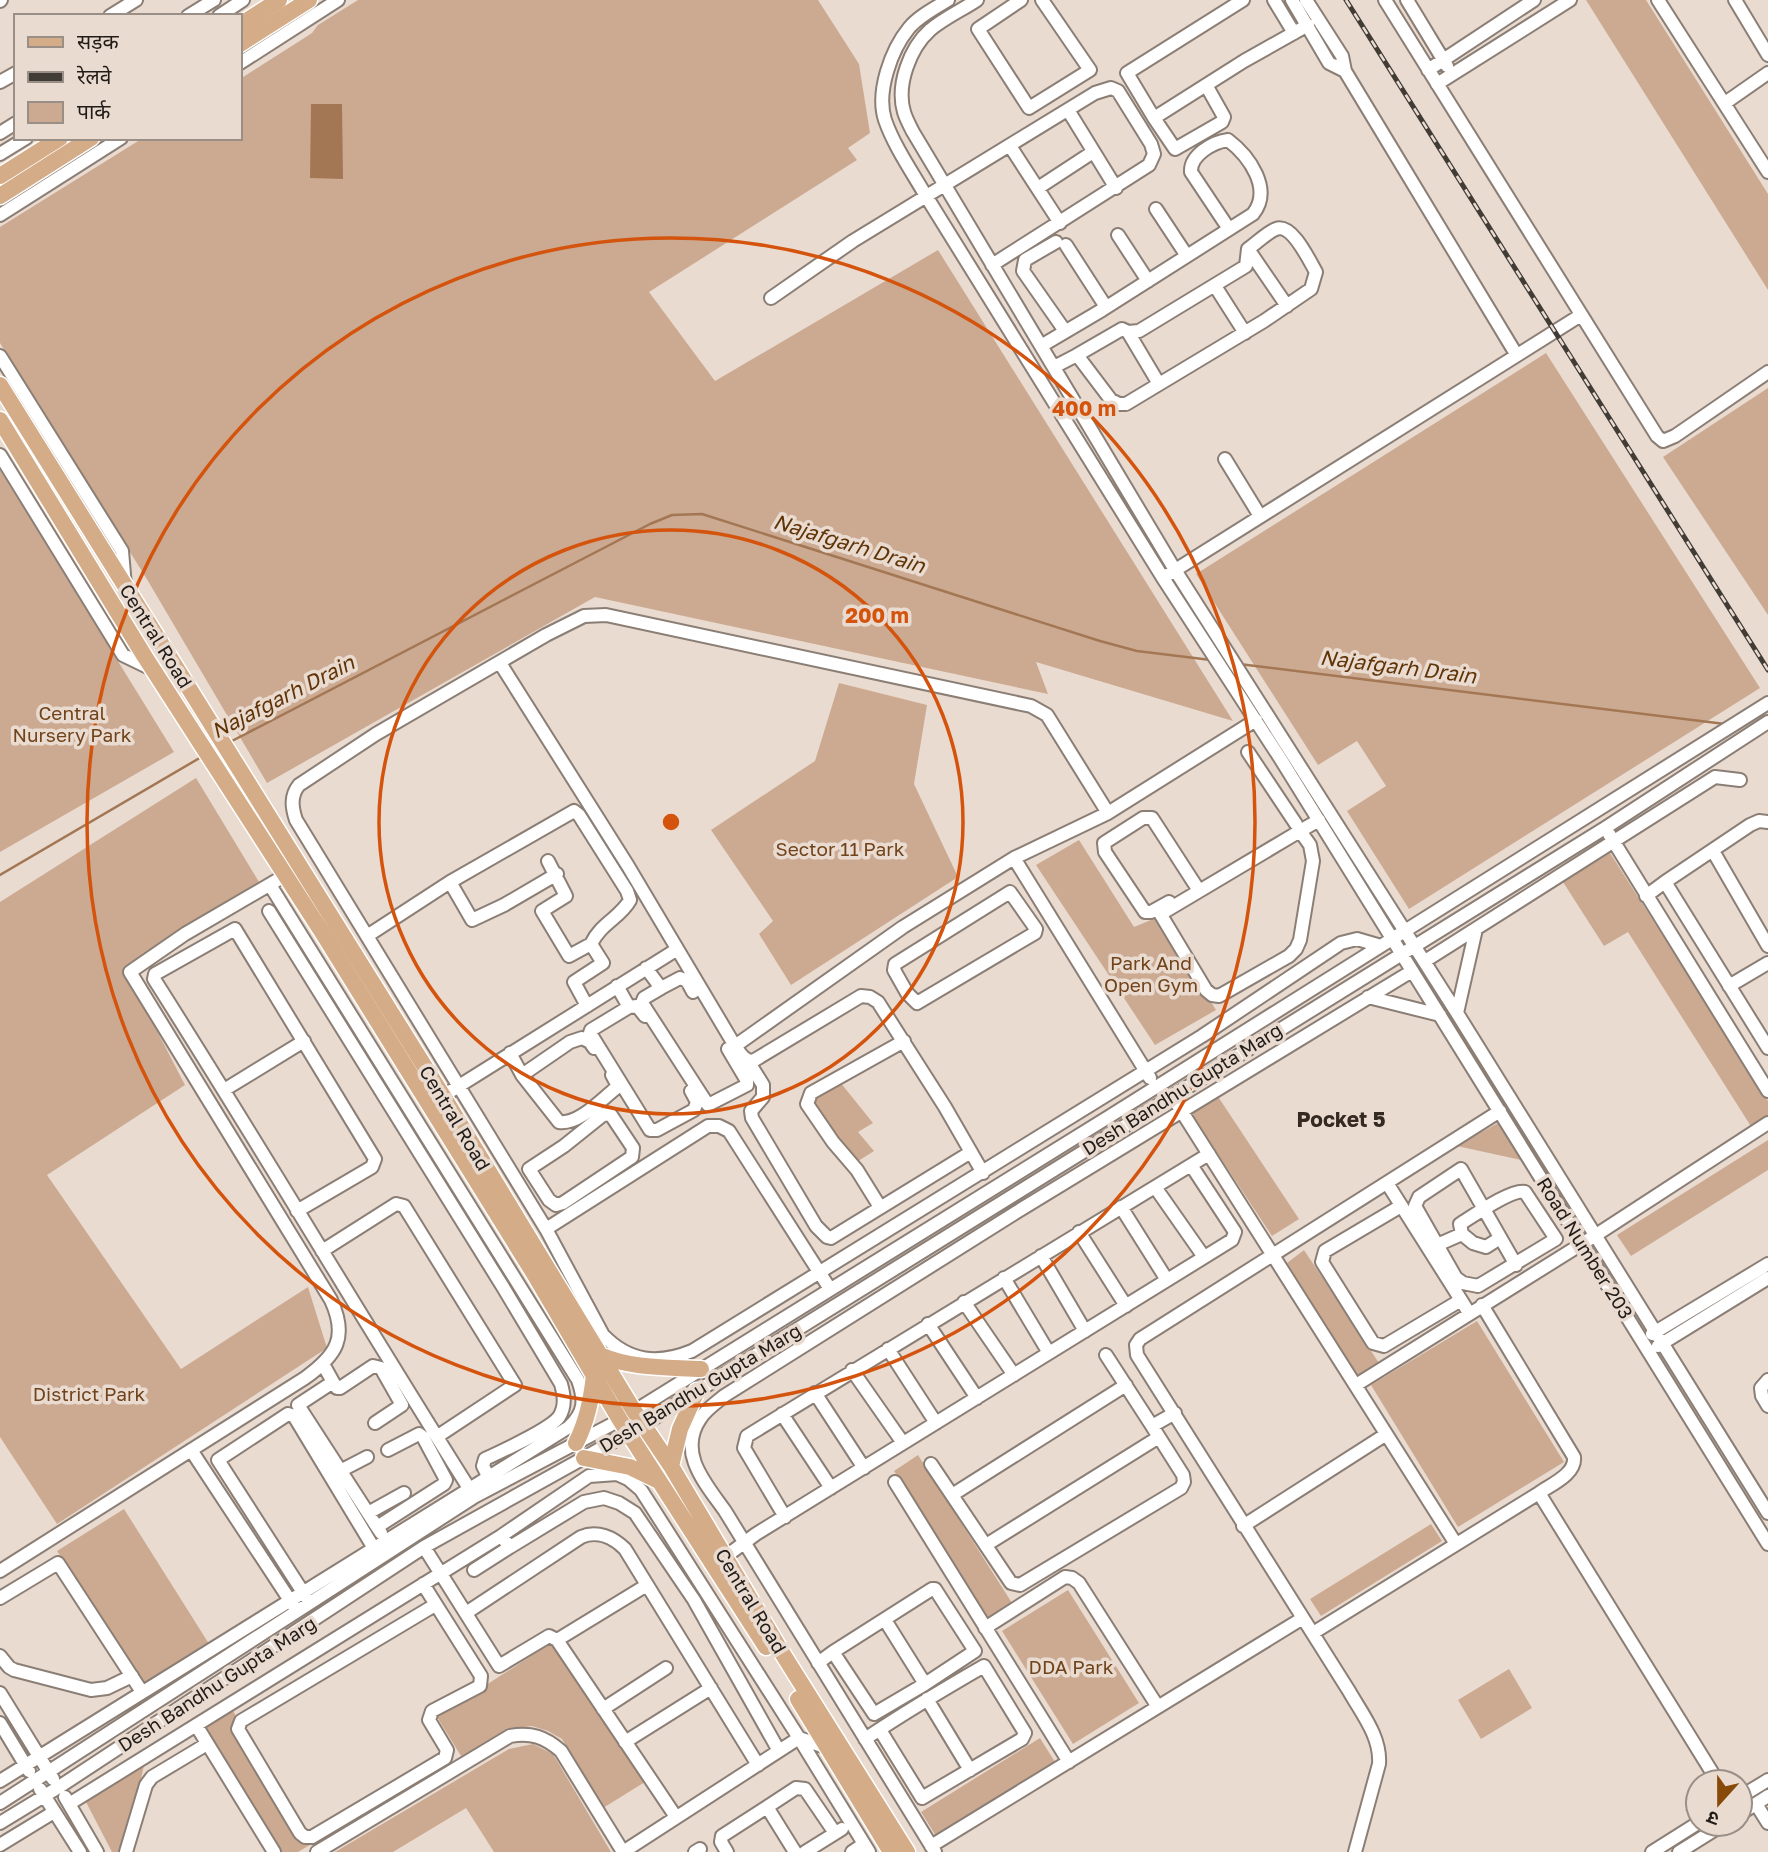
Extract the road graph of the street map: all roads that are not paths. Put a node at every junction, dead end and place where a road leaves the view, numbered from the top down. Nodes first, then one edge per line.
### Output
1 (136, 0) edge
2 (214, 0) edge
3 (243, 0) edge
4 (279, 0) edge
5 (309, 0) edge
6 (338, 0) edge
7 (948, 0) edge
8 (978, 0) edge
9 (1021, 0) edge
10 (1042, 0) edge
11 (1243, 0) edge
12 (1274, 0) edge
13 (1292, 0) edge
14 (1306, 0) edge
15 (1385, 0) edge
16 (1407, 0) edge
17 (1534, 0) edge
18 (1570, 0) edge
19 (1658, 0) edge
20 (1735, 0) edge
21 (113, 14) edge
22 (191, 14) edge
23 (222, 14) edge
24 (242, 23) edge
25 (1308, 25) junction
26 (1294, 33) junction
27 (242, 43) edge
28 (1768, 55) edge
29 (1443, 60) junction
30 (242, 62) edge
31 (1428, 70) junction
32 (1345, 71) junction
33 (1768, 73) edge
34 (1452, 75) junction
35 (1206, 85) junction
36 (1437, 85) junction
37 (1725, 103) junction
38 (1068, 110) junction
39 (1154, 118) junction
40 (23, 140) edge
41 (57, 140) edge
42 (88, 140) edge
43 (118, 140) edge
44 (1010, 146) junction
45 (1093, 152) junction
46 (0, 155) edge
47 (1768, 172) edge
48 (0, 176) edge
49 (945, 186) junction
50 (1038, 188) junction
51 (1116, 188) junction
52 (0, 196) edge
53 (926, 196) junction
54 (1156, 209) dead end
55 (0, 215) edge
56 (1060, 223) junction
57 (1229, 229) junction
58 (1118, 235) dead end
59 (1248, 249) junction
60 (1187, 256) junction
61 (992, 265) junction
62 (1148, 281) junction
63 (1214, 286) junction
64 (771, 298) dead end
65 (1287, 306) junction
66 (1106, 307) junction
67 (1581, 315) junction
68 (1065, 331) junction
69 (1128, 332) junction
70 (1245, 333) junction
71 (1041, 345) junction
72 (1077, 355) junction
73 (1516, 355) junction
74 (0, 356) edge
75 (1054, 366) junction
76 (1768, 372) edge
77 (1159, 384) junction
78 (0, 386) edge
79 (0, 420) edge
80 (0, 455) edge
81 (1225, 459) dead end
82 (1260, 516) junction
83 (1175, 570) junction
84 (1163, 578) junction
85 (125, 586) junction
86 (500, 663) junction
87 (153, 669) junction
88 (1768, 703) edge
89 (1256, 720) junction
90 (1768, 722) edge
91 (1248, 752) dead end
92 (1740, 780) dead end
93 (1108, 813) junction
94 (1316, 816) junction
95 (1089, 822) junction
96 (1768, 822) edge
97 (1298, 827) junction
98 (1605, 828) junction
99 (1612, 840) junction
100 (1104, 843) junction
101 (1713, 851) junction
102 (1014, 858) junction
103 (548, 860) dead end
104 (557, 874) junction
105 (286, 875) junction
106 (450, 881) junction
107 (1029, 883) junction
108 (1665, 883) junction
109 (270, 885) junction
110 (1196, 886) junction
111 (338, 888) junction
112 (1010, 892) junction
113 (319, 896) junction
114 (1646, 896) junction
115 (269, 911) dead end
116 (1476, 929) junction
117 (1405, 931) junction
118 (366, 936) junction
119 (1386, 942) junction
120 (591, 944) junction
121 (1414, 945) junction
122 (1768, 946) edge
123 (676, 950) junction
124 (1400, 953) junction
125 (1425, 961) junction
126 (1768, 963) edge
127 (646, 968) junction
128 (1412, 971) junction
129 (333, 986) junction
130 (617, 986) junction
131 (1729, 986) junction
132 (661, 988) junction
133 (320, 993) junction
134 (1368, 997) junction
135 (628, 1007) junction
136 (583, 1008) junction
137 (1457, 1013) junction
138 (1440, 1015) junction
139 (591, 1030) junction
140 (304, 1041) junction
141 (904, 1041) junction
142 (735, 1046) junction
143 (1768, 1048) edge
144 (510, 1053) junction
145 (748, 1061) junction
146 (1146, 1071) junction
147 (522, 1075) junction
148 (458, 1087) junction
149 (1156, 1087) junction
150 (224, 1090) junction
151 (1768, 1091) edge
152 (1171, 1095) junction
153 (443, 1096) junction
154 (1182, 1111) junction
155 (1500, 1111) junction
156 (1768, 1123) edge
157 (436, 1150) junction
158 (971, 1152) junction
159 (1209, 1154) junction
160 (423, 1159) junction
161 (1191, 1165) junction
162 (529, 1169) junction
163 (983, 1173) junction
164 (514, 1178) junction
165 (1387, 1183) junction
166 (1155, 1186) junction
167 (1401, 1206) junction
168 (880, 1207) junction
169 (1121, 1207) junction
170 (1484, 1210) junction
171 (297, 1211) junction
172 (1573, 1228) junction
173 (546, 1229) junction
174 (1079, 1232) junction
175 (1462, 1234) junction
176 (1596, 1235) junction
177 (1500, 1238) junction
178 (1556, 1239) junction
179 (1582, 1243) junction
180 (1437, 1245) junction
181 (322, 1251) junction
182 (1274, 1254) junction
183 (1041, 1256) junction
184 (1204, 1257) junction
185 (1768, 1264) edge
186 (1516, 1265) junction
187 (818, 1272) junction
188 (1004, 1278) junction
189 (1768, 1278) edge
190 (1167, 1280) junction
191 (830, 1289) junction
192 (1461, 1300) junction
193 (964, 1303) junction
194 (1126, 1306) junction
195 (1482, 1306) junction
196 (1469, 1313) junction
197 (929, 1324) junction
198 (1085, 1331) junction
199 (1660, 1337) junction
200 (1646, 1346) junction
201 (888, 1349) junction
202 (1049, 1353) junction
203 (600, 1355) junction
204 (1106, 1355) dead end
205 (323, 1364) junction
206 (701, 1369) junction
207 (852, 1370) junction
208 (1014, 1375) junction
209 (594, 1376) junction
210 (1768, 1380) edge
211 (333, 1382) junction
212 (1126, 1385) junction
213 (1356, 1385) junction
214 (697, 1391) junction
215 (816, 1393) junction
216 (977, 1398) junction
217 (1768, 1406) edge
218 (782, 1413) junction
219 (1175, 1413) junction
220 (627, 1421) junction
221 (375, 1423) dead end
222 (936, 1423) junction
223 (643, 1425) junction
224 (1156, 1431) junction
225 (1385, 1435) junction
226 (438, 1436) junction
227 (208, 1439) junction
228 (576, 1443) junction
229 (903, 1443) junction
230 (191, 1450) junction
231 (388, 1450) dead end
232 (219, 1457) junction
233 (367, 1457) dead end
234 (584, 1458) junction
235 (931, 1464) dead end
236 (671, 1466) junction
237 (864, 1468) junction
238 (340, 1471) junction
239 (491, 1481) junction
240 (662, 1482) junction
241 (895, 1482) dead end
242 (831, 1488) junction
243 (404, 1493) dead end
244 (472, 1493) junction
245 (1539, 1493) junction
246 (952, 1495) junction
247 (725, 1511) junction
248 (368, 1513) junction
249 (1768, 1513) edge
250 (785, 1517) junction
251 (704, 1523) junction
252 (1243, 1526) junction
253 (377, 1527) junction
254 (501, 1536) junction
255 (744, 1542) junction
256 (1457, 1544) junction
257 (1768, 1544) edge
258 (390, 1545) junction
259 (986, 1545) junction
260 (424, 1547) junction
261 (510, 1547) junction
262 (377, 1553) junction
263 (725, 1557) junction
264 (1064, 1559) junction
265 (474, 1570) dead end
266 (0, 1571) edge
267 (441, 1573) junction
268 (1072, 1578) junction
269 (423, 1584) junction
270 (647, 1585) junction
271 (706, 1592) junction
272 (307, 1597) junction
273 (0, 1598) edge
274 (694, 1600) junction
275 (435, 1605) junction
276 (293, 1606) junction
277 (463, 1609) junction
278 (1303, 1618) junction
279 (885, 1620) junction
280 (988, 1633) junction
281 (1312, 1633) junction
282 (557, 1640) junction
283 (975, 1651) junction
284 (833, 1652) junction
285 (1001, 1654) junction
286 (0, 1656) edge
287 (818, 1663) junction
288 (984, 1666) junction
289 (666, 1668) dead end
290 (132, 1676) junction
291 (925, 1684) junction
292 (211, 1688) junction
293 (710, 1688) junction
294 (142, 1692) junction
295 (0, 1693) edge
296 (927, 1699) junction
297 (228, 1706) junction
298 (1158, 1707) junction
299 (603, 1709) junction
300 (241, 1721) junction
301 (0, 1723) edge
302 (195, 1725) junction
303 (880, 1730) junction
304 (800, 1738) junction
305 (865, 1739) junction
306 (625, 1742) junction
307 (207, 1744) junction
308 (828, 1748) junction
309 (779, 1751) junction
310 (39, 1756) junction
311 (1069, 1762) junction
312 (761, 1763) junction
313 (26, 1765) junction
314 (1709, 1768) edge
315 (970, 1770) junction
316 (49, 1773) junction
317 (0, 1781) edge
318 (35, 1781) junction
319 (59, 1787) junction
320 (44, 1796) junction
321 (1768, 1796) edge
322 (0, 1803) edge
323 (69, 1804) junction
324 (1756, 1804) joint
325 (767, 1807) junction
326 (54, 1812) junction
327 (676, 1817) junction
328 (0, 1823) edge
329 (851, 1823) junction
330 (1768, 1823) edge
331 (1684, 1832) edge
332 (835, 1833) junction
333 (1702, 1838) edge
334 (0, 1845) edge
335 (867, 1848) edge
336 (933, 1849) edge
337 (80, 1852) edge
338 (97, 1852) edge
339 (126, 1852) edge
340 (274, 1852) edge
341 (317, 1852) edge
342 (623, 1852) edge
343 (727, 1852) edge
344 (795, 1852) edge
345 (805, 1852) edge
346 (852, 1852) edge
347 (891, 1852) edge
348 (907, 1852) edge
349 (1355, 1852) edge
350 (1651, 1852) edge
351 (1679, 1852) edge

1 - 21 street
2 - 22 street
3 - 23 street
4 - 24 main road
5 - 27 main road
6 - 30 street
7 - 53 street, Road Number 203
8 - 49 street, Road Number 203
9 - 10 street
11 - 39 street
12 - 26 street
13 - 25 street
14 - 32 street
15 - 31 street
16 - 29 street
17 - 29 street
18 - 34 street
19 - 37 street
20 - 28 street
25 - 26 street
25 - 32 street
26 - 35 street
29 - 31 street
29 - 34 street
31 - 36 street
32 - 73 street
33 - 37 street
34 - 36 street
35 - 39 street
35 - 39 street
36 - 67 street
37 - 47 street
38 - 44 street
38 - 45 street
38 - 51 street
40 - 46 street
41 - 48 main road
42 - 52 main road
43 - 55 street
44 - 49 street
44 - 50 street
45 - 50 street
45 - 51 street
49 - 53 street
49 - 61 street, Road Number 203
50 - 56 street
51 - 56 street
53 - 64 street
53 - 84 street, Road Number 203
54 - 60 street
56 - 61 street
57 - 57 street
57 - 60 street
58 - 62 street
59 - 63 street
59 - 65 street
59 - 65 street
60 - 62 street
61 - 71 street, Road Number 203
62 - 66 street
63 - 69 street
63 - 70 street
65 - 70 street
66 - 68 street
66 - 68 street
67 - 73 street
67 - 76 street
68 - 71 street
69 - 72 street
69 - 77 street
70 - 77 street
71 - 75 street, Road Number 203
72 - 75 street
72 - 77 street
73 - 82 street
74 - 85 street
75 - 83 street, Road Number 203
78 - 85 main road, Central Road
79 - 87 main road, Central Road
80 - 87 street
81 - 82 street
82 - 83 street
83 - 84 street
83 - 117 street, Road Number 203
84 - 89 street, Road Number 203
85 - 113 main road, Central Road
86 - 93 street
86 - 111 street
86 - 123 street
87 - 105 main road, Central Road
88 - 117 street
89 - 93 street
89 - 94 street, Road Number 203
90 - 98 street
91 - 97 street
92 - 99 street
93 - 95 street
94 - 97 street
94 - 119 street, Road Number 203
95 - 100 street
95 - 102 street
96 - 101 street
97 - 97 street
97 - 110 street
98 - 99 street
98 - 121 street
99 - 114 street
99 - 116 street
100 - 110 street
100 - 110 street
101 - 108 street
101 - 122 street
102 - 107 street
102 - 142 street
103 - 104 street
104 - 106 street
104 - 120 street
105 - 109 street
105 - 209 main road, Central Road
106 - 118 street
106 - 120 street
107 - 112 street
107 - 146 street
108 - 114 street
108 - 131 street
109 - 129 street
109 - 205 street
111 - 113 street
111 - 118 street
112 - 112 street
113 - 153 main road, Central Road
114 - 151 street
115 - 133 street
116 - 125 street
116 - 137 street
117 - 119 street, Desh Bandhu Gupta Marg
117 - 121 street, Road Number 203
118 - 148 street
119 - 124 street, Road Number 203
119 - 146 street
119 - 149 street, Desh Bandhu Gupta Marg
120 - 136 street
121 - 124 street, Desh Bandhu Gupta Marg
121 - 125 street, Road Number 203
123 - 127 street
123 - 142 street
124 - 128 street, Road Number 203
124 - 152 street, Desh Bandhu Gupta Marg
125 - 137 street, Road Number 203
126 - 131 street
127 - 130 street
127 - 132 street
128 - 134 street
128 - 138 street, Road Number 203
129 - 133 street
129 - 157 street
130 - 135 street
130 - 136 street
131 - 143 street
132 - 132 street
133 - 160 street
134 - 138 street
134 - 154 street
135 - 139 street
135 - 139 street
136 - 139 street
136 - 144 street
137 - 176 street, Road Number 203
138 - 155 street, Road Number 203
140 - 150 street
140 - 150 street
140 - 171 street
141 - 145 street
141 - 158 street
141 - 168 street
142 - 145 street
144 - 147 street
144 - 148 street
145 - 168 street
146 - 149 street
146 - 163 street
147 - 147 street
148 - 153 street
148 - 164 street
149 - 191 street, Desh Bandhu Gupta Marg
150 - 171 street
152 - 154 street
152 - 214 street, Desh Bandhu Gupta Marg
153 - 203 main road, Central Road
154 - 159 street
154 - 247 street
155 - 165 street
155 - 172 street, Road Number 203
156 - 176 street
157 - 160 street
157 - 239 street
158 - 163 street
158 - 168 street
159 - 161 street
159 - 182 street
160 - 239 street
161 - 166 street
161 - 184 street
162 - 162 street
162 - 164 street
163 - 187 street
164 - 173 street
165 - 167 street
165 - 182 street
166 - 169 street
166 - 184 street
167 - 192 street
167 - 192 street
169 - 174 street
169 - 190 street
170 - 175 street
170 - 177 street
170 - 178 street
170 - 180 street
171 - 181 street
172 - 178 street
172 - 179 street, Road Number 203
173 - 187 street
173 - 187 street
174 - 183 street
174 - 194 street
175 - 177 street
175 - 180 street
176 - 179 street
176 - 199 street, Road Number 203
177 - 186 street
178 - 186 street
179 - 195 street
179 - 200 street, Road Number 203
180 - 186 street
181 - 226 street
181 - 226 street
182 - 213 street
182 - 219 street
183 - 188 street
183 - 198 street
184 - 190 street
185 - 199 street
187 - 191 street
188 - 193 street
188 - 202 street
189 - 199 street
190 - 194 street
191 - 206 street, Desh Bandhu Gupta Marg
192 - 196 street
193 - 197 street
193 - 208 street
194 - 198 street
195 - 196 street
195 - 245 street
196 - 213 street
197 - 201 street
197 - 216 street
198 - 202 street
199 - 200 street
199 - 249 street, Road Number 203
200 - 257 street, Road Number 203
201 - 207 street
201 - 222 street
202 - 208 street
203 - 206 main road
203 - 220 main road, Central Road
204 - 212 street
205 - 211 street
205 - 227 street
206 - 220 street, Desh Bandhu Gupta Marg
207 - 215 street
207 - 229 street
208 - 216 street
209 - 220 main road, Central Road
209 - 228 main road
210 - 217 street
211 - 221 street
211 - 238 street
212 - 224 street
212 - 246 street
213 - 225 street
214 - 223 street, Desh Bandhu Gupta Marg
214 - 236 main road
215 - 218 street
215 - 237 street
216 - 222 street
218 - 242 street
218 - 250 street
219 - 224 street
219 - 252 street
220 - 223 main road, Central Road
220 - 228 street, Desh Bandhu Gupta Marg
220 - 234 street, Desh Bandhu Gupta Marg
220 - 240 main road, Central Road
222 - 229 street
223 - 236 main road, Central Road
224 - 259 street
224 - 264 street
225 - 252 street
225 - 256 street
226 - 244 street
227 - 230 street
227 - 232 street
228 - 239 street, Desh Bandhu Gupta Marg
229 - 237 street
230 - 266 street
230 - 276 street
231 - 253 street
232 - 262 street
232 - 272 street
233 - 238 street
234 - 240 main road
234 - 260 street, Desh Bandhu Gupta Marg
235 - 246 street
236 - 251 main road, Central Road
237 - 242 street
238 - 248 street
239 - 244 street, Desh Bandhu Gupta Marg
240 - 308 main road, Central Road
241 - 280 street
242 - 250 street
243 - 248 street
244 - 258 street, Desh Bandhu Gupta Marg
245 - 256 street
245 - 314 street
246 - 259 street
247 - 251 street
247 - 255 street
248 - 253 street
250 - 255 street
251 - 263 main road, Central Road
252 - 278 street
253 - 258 street
254 - 261 street
254 - 267 street
254 - 271 street
255 - 263 street
255 - 287 street
256 - 281 street
258 - 262 street, Desh Bandhu Gupta Marg
259 - 264 street
260 - 267 street
260 - 292 street, Desh Bandhu Gupta Marg
261 - 265 street
261 - 274 street
262 - 272 street, Desh Bandhu Gupta Marg
263 - 348 main road, Central Road
264 - 268 street
267 - 269 street
267 - 277 street
268 - 280 street
268 - 298 street
269 - 275 street
269 - 297 street
270 - 277 street
270 - 282 street
270 - 293 street
271 - 274 street
271 - 304 street
272 - 276 street, Desh Bandhu Gupta Marg
273 - 290 street
274 - 309 street
275 - 300 street
275 - 300 street
276 - 294 street
276 - 316 street, Desh Bandhu Gupta Marg
277 - 282 street
278 - 281 street
278 - 298 street
279 - 283 street
279 - 284 street
279 - 291 street
280 - 283 street
280 - 285 street
281 - 349 street
282 - 299 street
283 - 291 street
284 - 287 street
284 - 291 street
285 - 288 street
285 - 311 street
286 - 290 street
287 - 305 street
288 - 296 street
288 - 315 street
289 - 299 street
290 - 294 street
292 - 297 street
292 - 319 street, Desh Bandhu Gupta Marg
293 - 306 street
293 - 312 street
294 - 310 street
295 - 310 street
296 - 303 street
296 - 315 street
297 - 300 street
297 - 302 street
298 - 311 street
299 - 306 street
301 - 313 street
302 - 307 street
302 - 323 street
303 - 305 street
303 - 315 street
304 - 308 street
304 - 309 street
304 - 329 street
305 - 336 street
306 - 327 street
307 - 339 street
307 - 340 street
308 - 347 main road, Central Road
309 - 312 street
310 - 313 street
310 - 316 street
311 - 336 street
312 - 327 street
313 - 317 street
313 - 318 street
316 - 318 street, Desh Bandhu Gupta Marg
316 - 319 street
318 - 320 street
318 - 322 street
319 - 320 street, Desh Bandhu Gupta Marg
319 - 323 street
320 - 326 street
320 - 328 street, Desh Bandhu Gupta Marg
321 - 324 street
323 - 338 street
324 - 330 street
325 - 332 street
325 - 343 street
325 - 344 street
326 - 334 street
326 - 337 street
327 - 342 street
329 - 332 street
329 - 335 street
331 - 350 street
332 - 345 street
333 - 351 street
335 - 346 street
341 - 342 street

